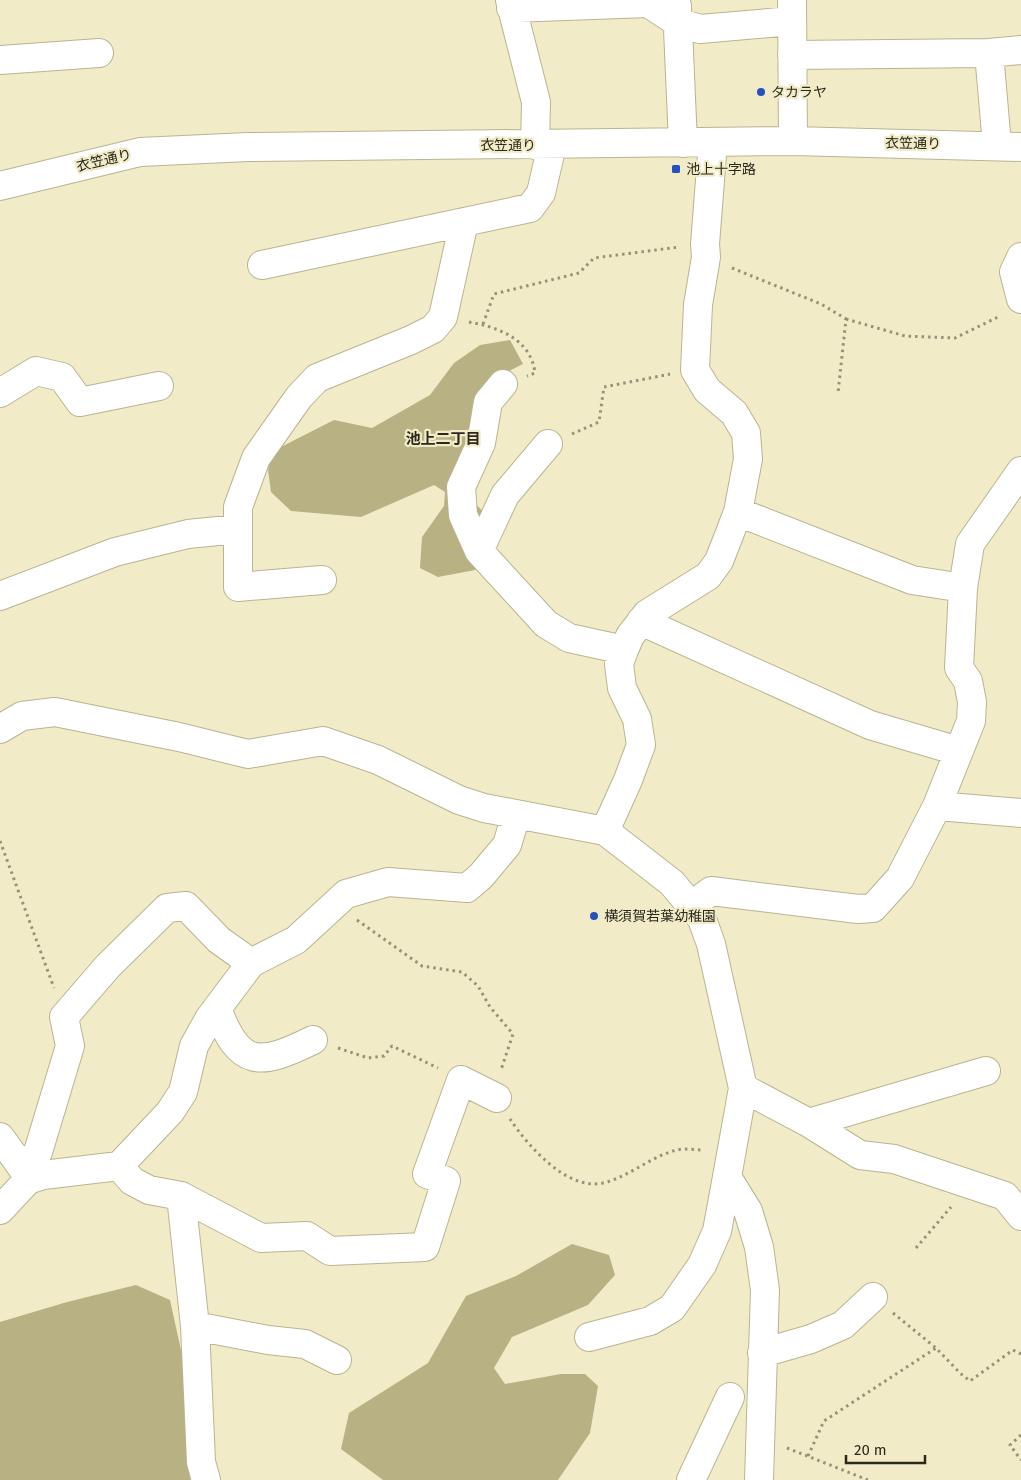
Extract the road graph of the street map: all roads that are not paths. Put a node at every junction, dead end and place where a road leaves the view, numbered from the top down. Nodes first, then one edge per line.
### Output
1 (510, 4) edge
2 (677, 11) edge
3 (792, 11) edge
4 (1021, 50) edge
5 (99, 53) dead end
6 (989, 53) junction
7 (792, 55) junction
8 (0, 60) edge
9 (793, 141) junction
10 (713, 142) junction
11 (683, 143) junction
12 (543, 145) junction
13 (1009, 146) edge
14 (0, 186) edge
15 (464, 222) junction
16 (1021, 257) edge
17 (262, 265) dead end
18 (1013, 306) edge
19 (503, 384) road end
20 (159, 386) dead end
21 (0, 393) edge
22 (548, 444) road end
23 (1021, 471) edge
24 (738, 512) junction
25 (238, 529) junction
26 (479, 551) junction
27 (322, 580) dead end
28 (964, 588) junction
29 (0, 596) edge
30 (641, 621) junction
31 (624, 650) junction
32 (0, 729) edge
33 (958, 751) junction
34 (937, 806) junction
35 (1021, 813) edge
36 (516, 815) junction
37 (605, 831) junction
38 (691, 906) junction
39 (251, 963) junction
40 (217, 1008) junction
41 (313, 1040) road end
42 (986, 1071) dead end
43 (743, 1088) junction
44 (496, 1098) road end
45 (809, 1123) junction
46 (0, 1137) edge
47 (119, 1166) junction
48 (26, 1174) junction
49 (727, 1177) junction
50 (181, 1196) junction
51 (0, 1210) edge
52 (1021, 1216) edge
53 (873, 1297) road end
54 (195, 1326) junction
55 (589, 1337) dead end
56 (762, 1353) junction
57 (337, 1360) dead end
58 (730, 1397) dead end
59 (206, 1480) edge
60 (690, 1480) edge
61 (759, 1480) edge

1 - 2 street
1 - 12 street
2 - 3 street
2 - 11 street
3 - 7 street
4 - 6 street
5 - 8 street
6 - 7 street
6 - 13 street
7 - 9 street
9 - 10 street, 衣笠通り
9 - 13 street, 衣笠通り
10 - 11 street, 衣笠通り
10 - 24 street
11 - 12 street, 衣笠通り
12 - 14 street, 衣笠通り
12 - 15 street
15 - 17 street
15 - 25 street
16 - 18 street
19 - 26 street
20 - 21 street
22 - 26 street
23 - 28 street
24 - 28 street
24 - 30 street
25 - 27 street
25 - 29 street
26 - 31 street
28 - 33 street
30 - 31 street
30 - 33 street
31 - 37 street
32 - 36 street
33 - 34 street
34 - 35 street
34 - 38 street
36 - 37 street
36 - 39 street
37 - 38 street
38 - 43 street
39 - 40 street
39 - 48 street
40 - 41 street
40 - 47 street
42 - 45 street
43 - 45 street
43 - 49 street
44 - 50 street
45 - 52 street
46 - 48 street
47 - 48 street
47 - 50 street
48 - 51 street
49 - 55 street
49 - 56 street
50 - 54 street
53 - 56 street
54 - 57 street
54 - 59 street
56 - 61 street
58 - 60 street

